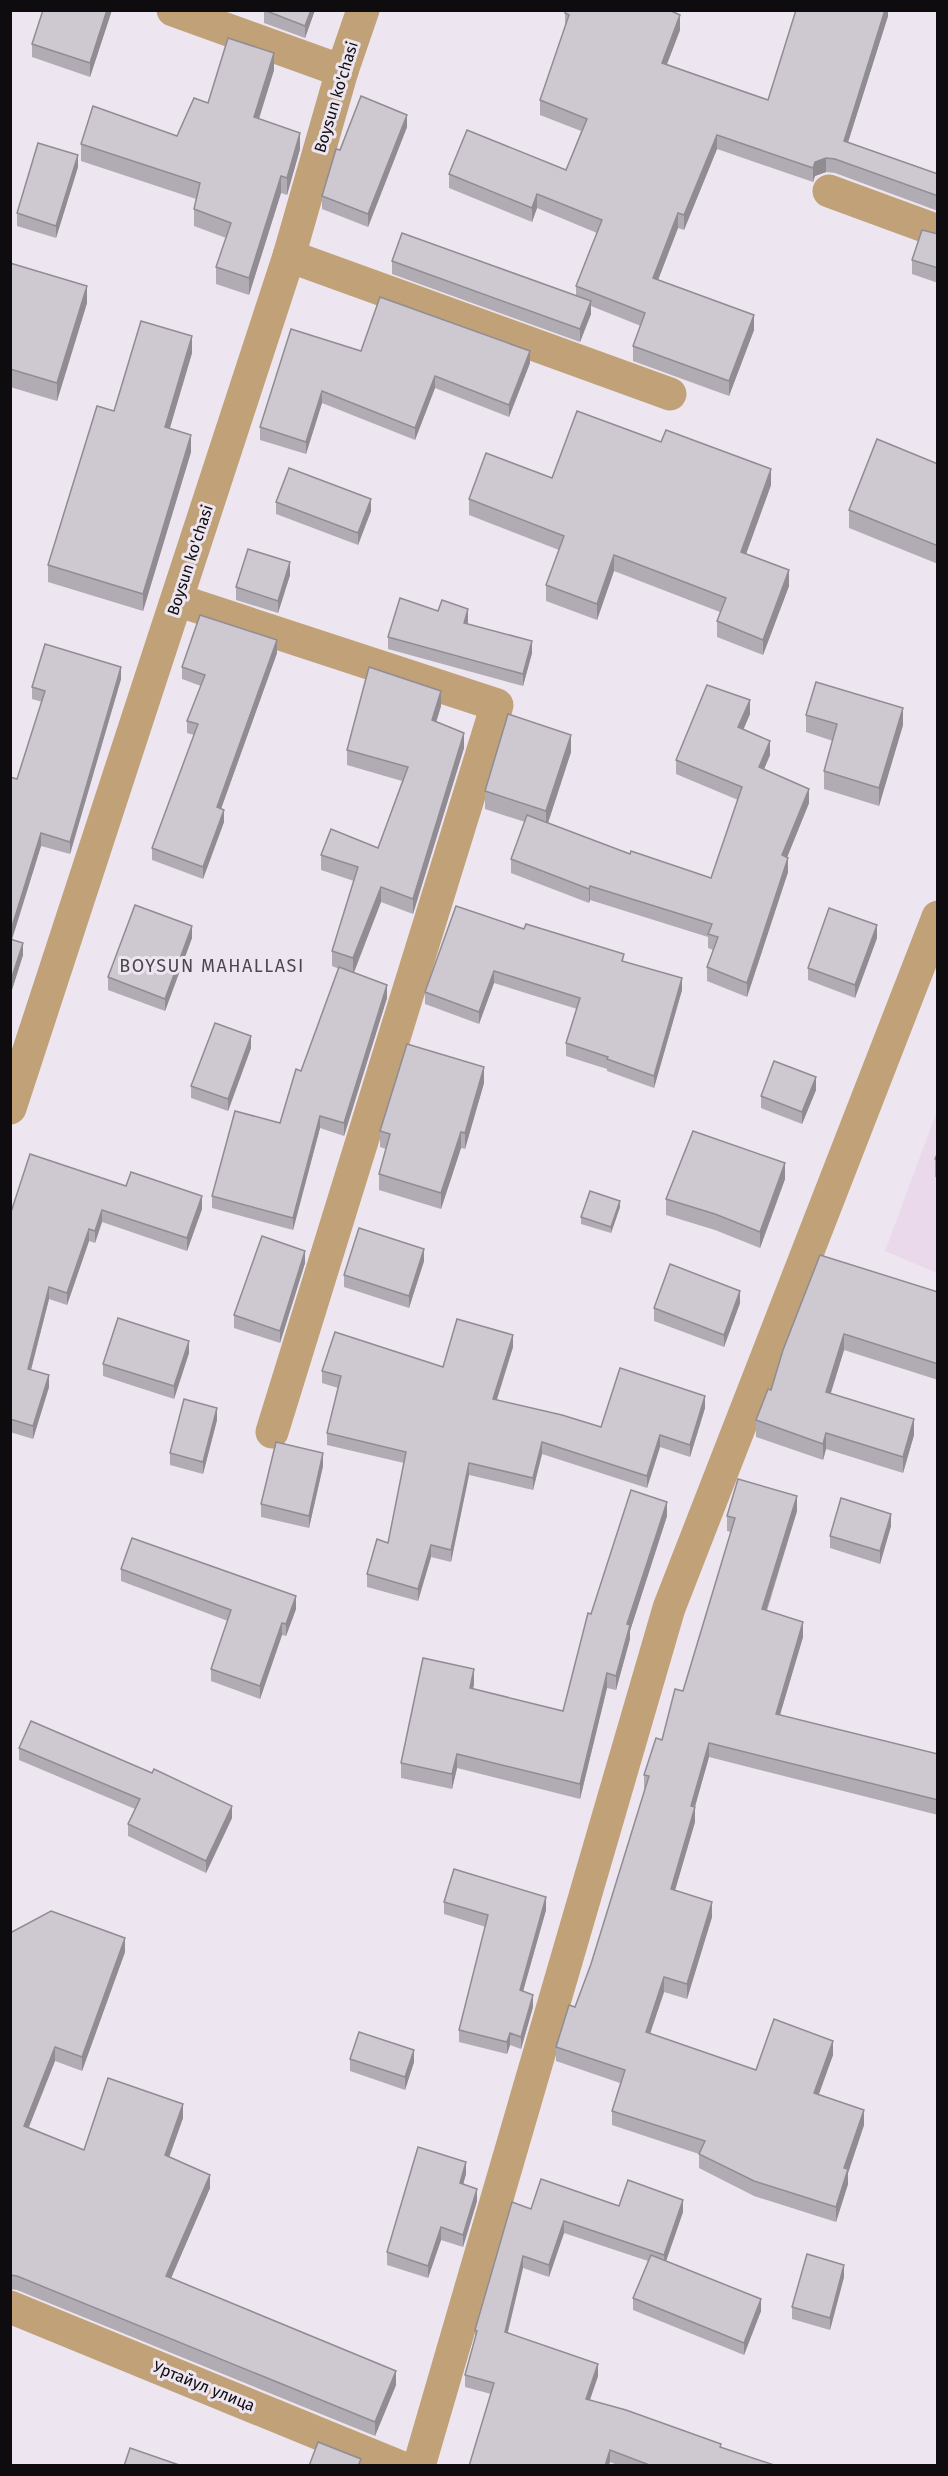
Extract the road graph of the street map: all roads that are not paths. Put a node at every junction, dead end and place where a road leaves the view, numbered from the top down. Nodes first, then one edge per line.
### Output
1 (173, 10) edge
2 (363, 10) edge
3 (342, 71) junction
4 (829, 191) dead end
5 (938, 231) edge
6 (289, 256) junction
7 (670, 394) dead end
8 (177, 600) junction
9 (938, 917) edge
10 (10, 1108) edge
11 (272, 1432) dead end
12 (10, 2307) edge
13 (398, 2466) edge
14 (419, 2466) edge

1 - 3 street
2 - 3 street, Boysun ko'chasi
3 - 6 street, Boysun ko'chasi
4 - 5 street
6 - 7 street
6 - 8 street, Boysun ko'chasi
8 - 10 street, Boysun ko'chasi
8 - 11 street
9 - 14 street
12 - 13 street, Уртайул улица

